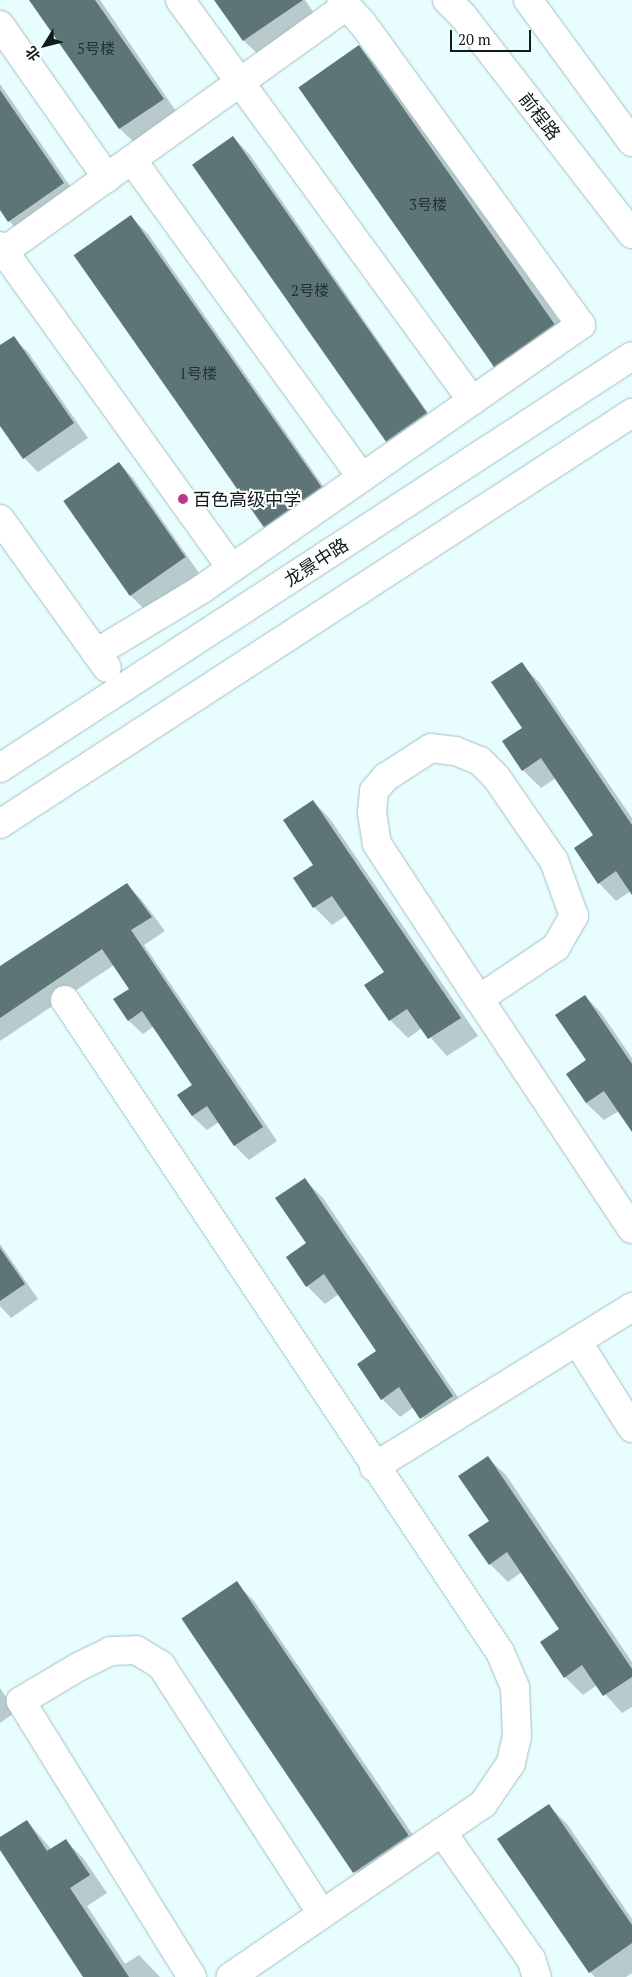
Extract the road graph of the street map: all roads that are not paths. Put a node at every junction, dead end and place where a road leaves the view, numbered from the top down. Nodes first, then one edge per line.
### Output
1 (180, 0) edge
2 (447, 0) edge
3 (528, 0) edge
4 (344, 3) edge
5 (0, 25) edge
6 (241, 82) junction
7 (632, 142) edge
8 (132, 160) junction
9 (107, 178) junction
10 (632, 234) edge
11 (1, 250) edge
12 (632, 356) edge
13 (472, 401) junction
14 (632, 413) edge
15 (362, 478) junction
16 (0, 519) edge
17 (232, 568) junction
18 (0, 768) edge
19 (0, 824) edge
20 (479, 999) junction
21 (65, 1000) dead end
22 (632, 1229) edge
23 (632, 1307) edge
24 (577, 1341) junction
25 (632, 1428) edge
26 (374, 1467) junction
27 (442, 1832) junction
28 (322, 1912) junction
29 (192, 1977) edge
30 (230, 1977) edge
31 (537, 1977) edge

1 - 6 street
2 - 10 street, 前程路
3 - 7 street
4 - 6 street
4 - 13 street
5 - 9 street
6 - 8 street
6 - 13 street
8 - 9 street
8 - 15 street
9 - 11 street
11 - 17 street
12 - 18 street, 龙景中路
13 - 15 street
14 - 19 street
15 - 17 street
16 - 17 street
20 - 20 street
20 - 22 street
21 - 26 street
23 - 24 street
24 - 25 street
24 - 26 street
26 - 27 street
27 - 28 street
27 - 31 street
28 - 29 street
28 - 30 street

